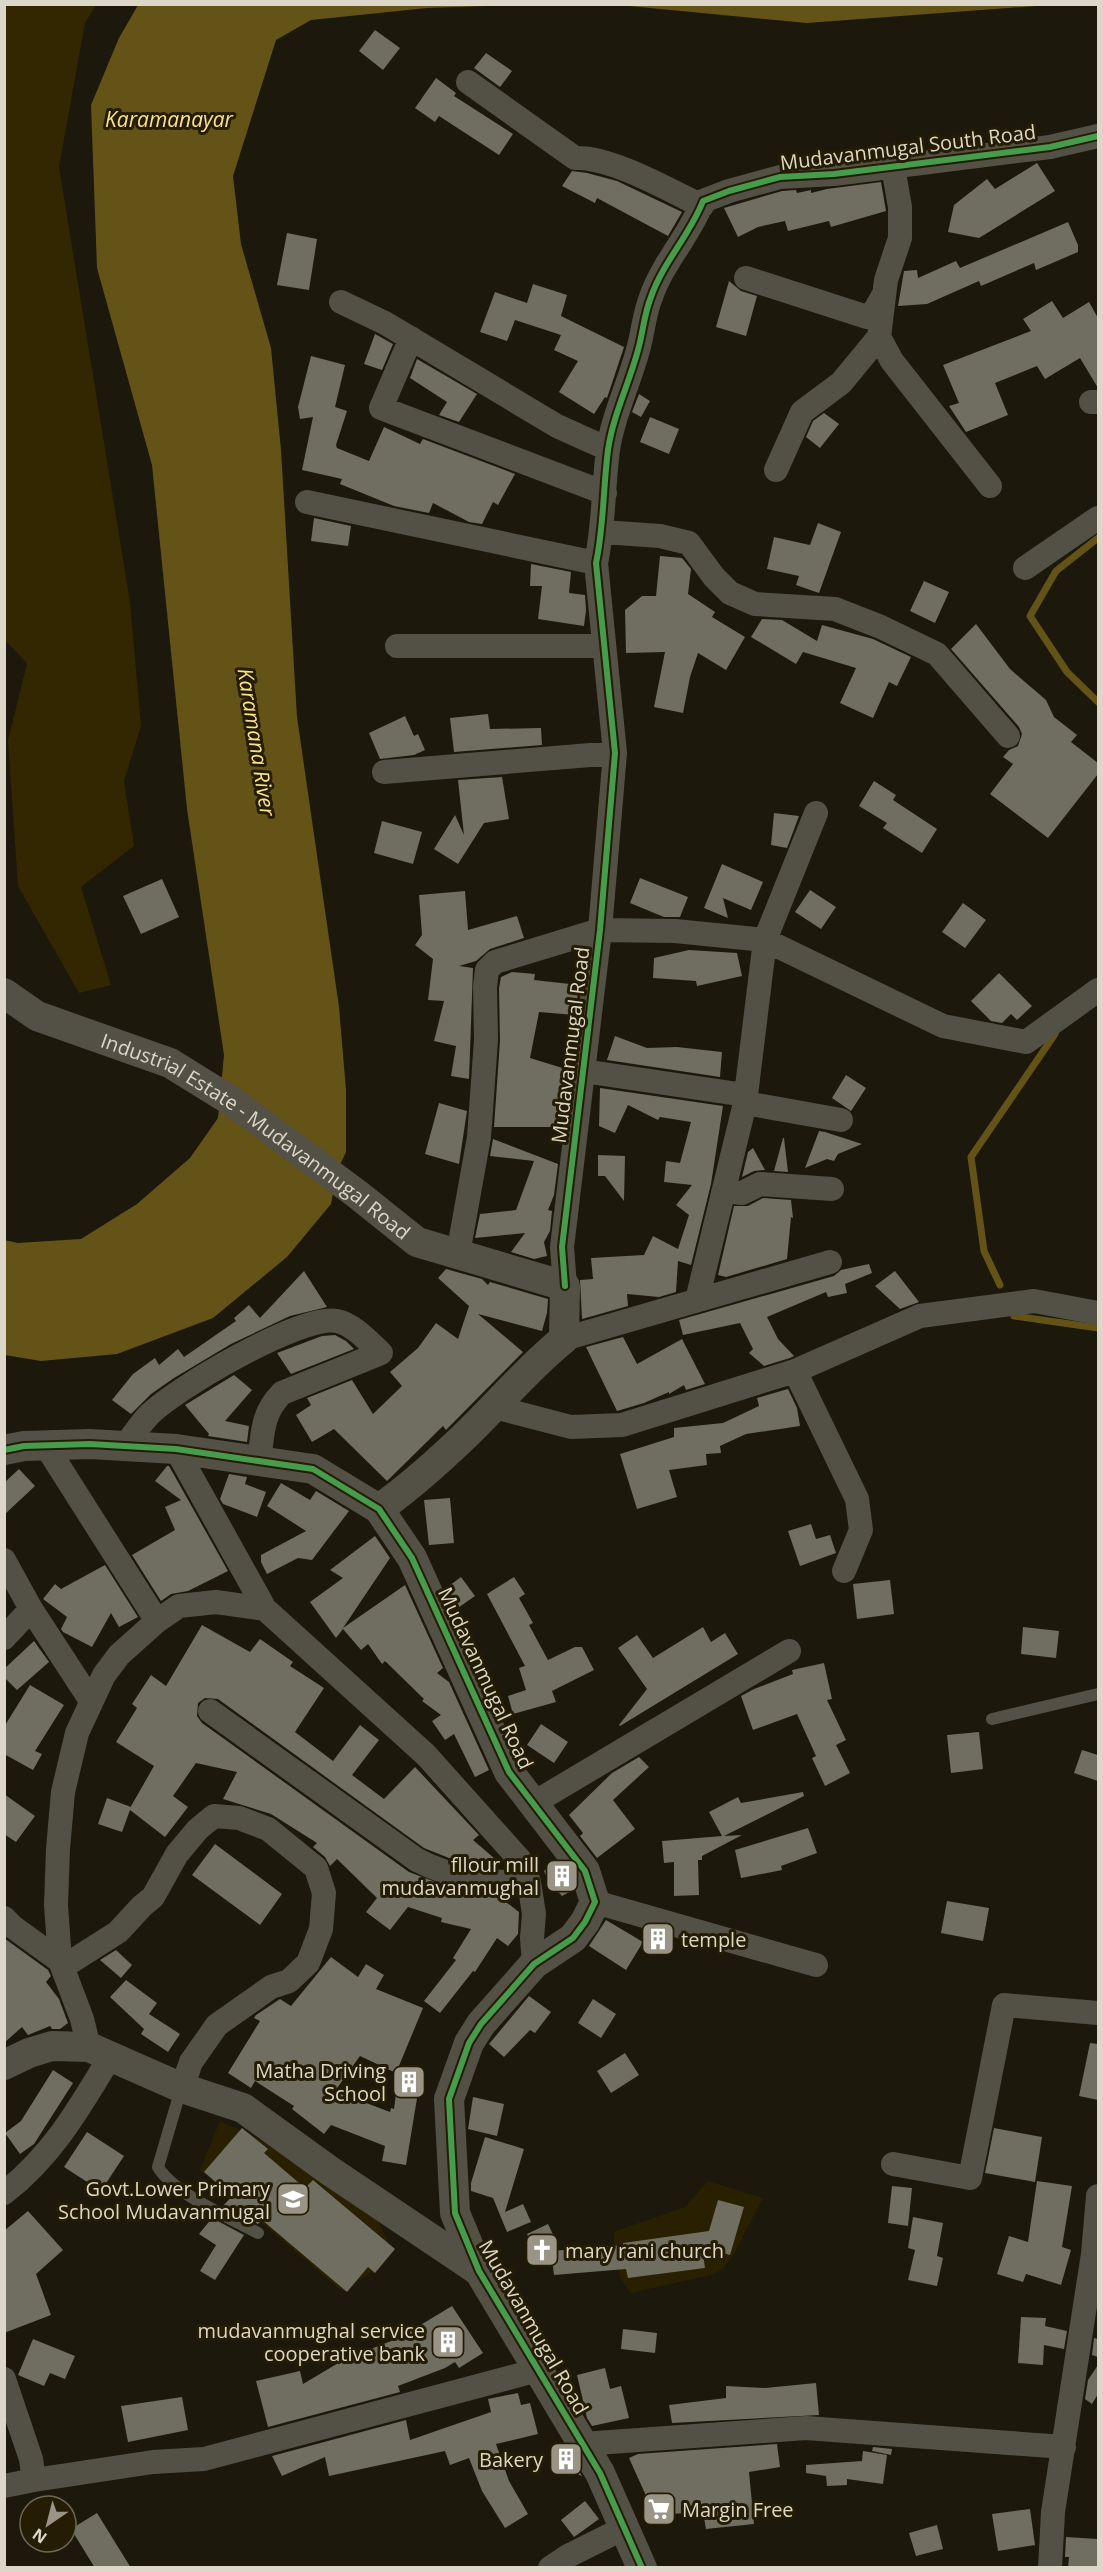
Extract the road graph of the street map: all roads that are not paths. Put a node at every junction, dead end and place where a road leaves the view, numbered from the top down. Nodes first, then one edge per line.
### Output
1 (468, 82) dead end
2 (1098, 136) edge
3 (892, 167) junction
4 (702, 206) junction
5 (746, 278) dead end
6 (884, 294) junction
7 (342, 302) dead end
8 (879, 337) junction
9 (411, 338) junction
10 (608, 449) junction
11 (776, 470) dead end
12 (990, 486) dead end
13 (606, 493) junction
14 (307, 502) dead end
15 (1098, 519) edge
16 (603, 532) junction
17 (596, 563) junction
18 (1025, 568) dead end
19 (397, 646) dead end
20 (604, 646) junction
21 (1008, 736) dead end
22 (615, 753) junction
23 (384, 772) dead end
24 (816, 813) dead end
25 (600, 930) junction
26 (765, 940) junction
27 (1098, 990) edge
28 (4, 993) edge
29 (583, 1071) junction
30 (745, 1099) junction
31 (841, 1120) dead end
32 (832, 1190) dead end
33 (724, 1191) junction
34 (458, 1254) junction
35 (831, 1262) dead end
36 (565, 1286) junction
37 (698, 1300) junction
38 (1098, 1313) edge
39 (564, 1339) junction
40 (795, 1371) junction
41 (494, 1407) junction
42 (46, 1446) junction
43 (124, 1447) junction
44 (176, 1449) junction
45 (4, 1450) edge
46 (259, 1462) junction
47 (379, 1509) junction
48 (4, 1560) edge
49 (844, 1571) dead end
50 (31, 1609) junction
51 (265, 1609) junction
52 (157, 1621) junction
53 (4, 1638) edge
54 (789, 1651) dead end
55 (1098, 1694) edge
56 (91, 1701) junction
57 (210, 1711) dead end
58 (992, 1719) dead end
59 (531, 1804) junction
60 (529, 1882) junction
61 (595, 1902) junction
62 (4, 1918) edge
63 (62, 1964) junction
64 (534, 1965) junction
65 (816, 1965) dead end
66 (1098, 2013) edge
67 (100, 2052) junction
68 (4, 2065) edge
69 (182, 2088) junction
70 (893, 2164) dead end
71 (4, 2193) edge
72 (1098, 2196) edge
73 (258, 2233) dead end
74 (479, 2271) junction
75 (538, 2370) junction
76 (4, 2379) edge
77 (582, 2444) junction
78 (1064, 2447) junction
79 (34, 2480) junction
80 (4, 2486) edge
81 (624, 2528) junction
82 (550, 2568) edge
83 (642, 2568) edge
84 (1050, 2568) edge

1 - 4 street
2 - 3 street, Mudavanmugal South Road
3 - 4 street, Mudavanmugal South Road
3 - 6 street
4 - 10 street
5 - 6 street
6 - 8 street
7 - 9 street
8 - 11 street
8 - 12 street
9 - 10 street
9 - 13 street
10 - 13 street
13 - 16 street
14 - 17 street
15 - 18 street
16 - 17 street
16 - 21 street
17 - 20 street
19 - 20 street
20 - 22 street
22 - 23 street
22 - 25 street, Mudavanmugal Road
24 - 26 street
25 - 26 street
25 - 29 street, Mudavanmugal Road
25 - 34 street
26 - 27 street
26 - 30 street
28 - 34 street, Industrial Estate - Mudavanmugal Road
29 - 30 street
29 - 36 street, Mudavanmugal Road
30 - 31 street
30 - 33 street
32 - 33 street
33 - 37 street
34 - 36 street, Industrial Estate - Mudavanmugal Road
35 - 37 street
36 - 39 street
37 - 39 street
38 - 40 street
39 - 41 street
40 - 41 street
40 - 49 street
41 - 47 street
42 - 43 street, Mudavanmugal Road
42 - 45 street, Mudavanmugal Road
42 - 52 street
43 - 44 street, Mudavanmugal Road
43 - 46 street
44 - 46 street, Mudavanmugal Road
44 - 51 street
46 - 47 street, Mudavanmugal Road
47 - 59 street, Mudavanmugal Road
48 - 50 street
50 - 53 street
50 - 56 street
51 - 52 street
51 - 60 street
52 - 56 street
54 - 59 street
55 - 58 lane
56 - 63 street
57 - 60 street
59 - 61 street, Mudavanmugal Road
60 - 64 street
61 - 64 street, Mudavanmugal Road
61 - 65 street
62 - 63 street
63 - 67 street
63 - 69 street
64 - 74 street, Mudavanmugal Road
66 - 70 street
67 - 68 street
67 - 69 street
67 - 71 street
69 - 73 lane
69 - 74 street
72 - 78 street
74 - 75 street, Mudavanmugal Road
75 - 77 street, Mudavanmugal Road
75 - 79 street
76 - 79 street
77 - 78 street
77 - 81 street, Mudavanmugal Road
78 - 84 street
79 - 80 street
81 - 82 street
81 - 83 street, Mudavanmugal Road

